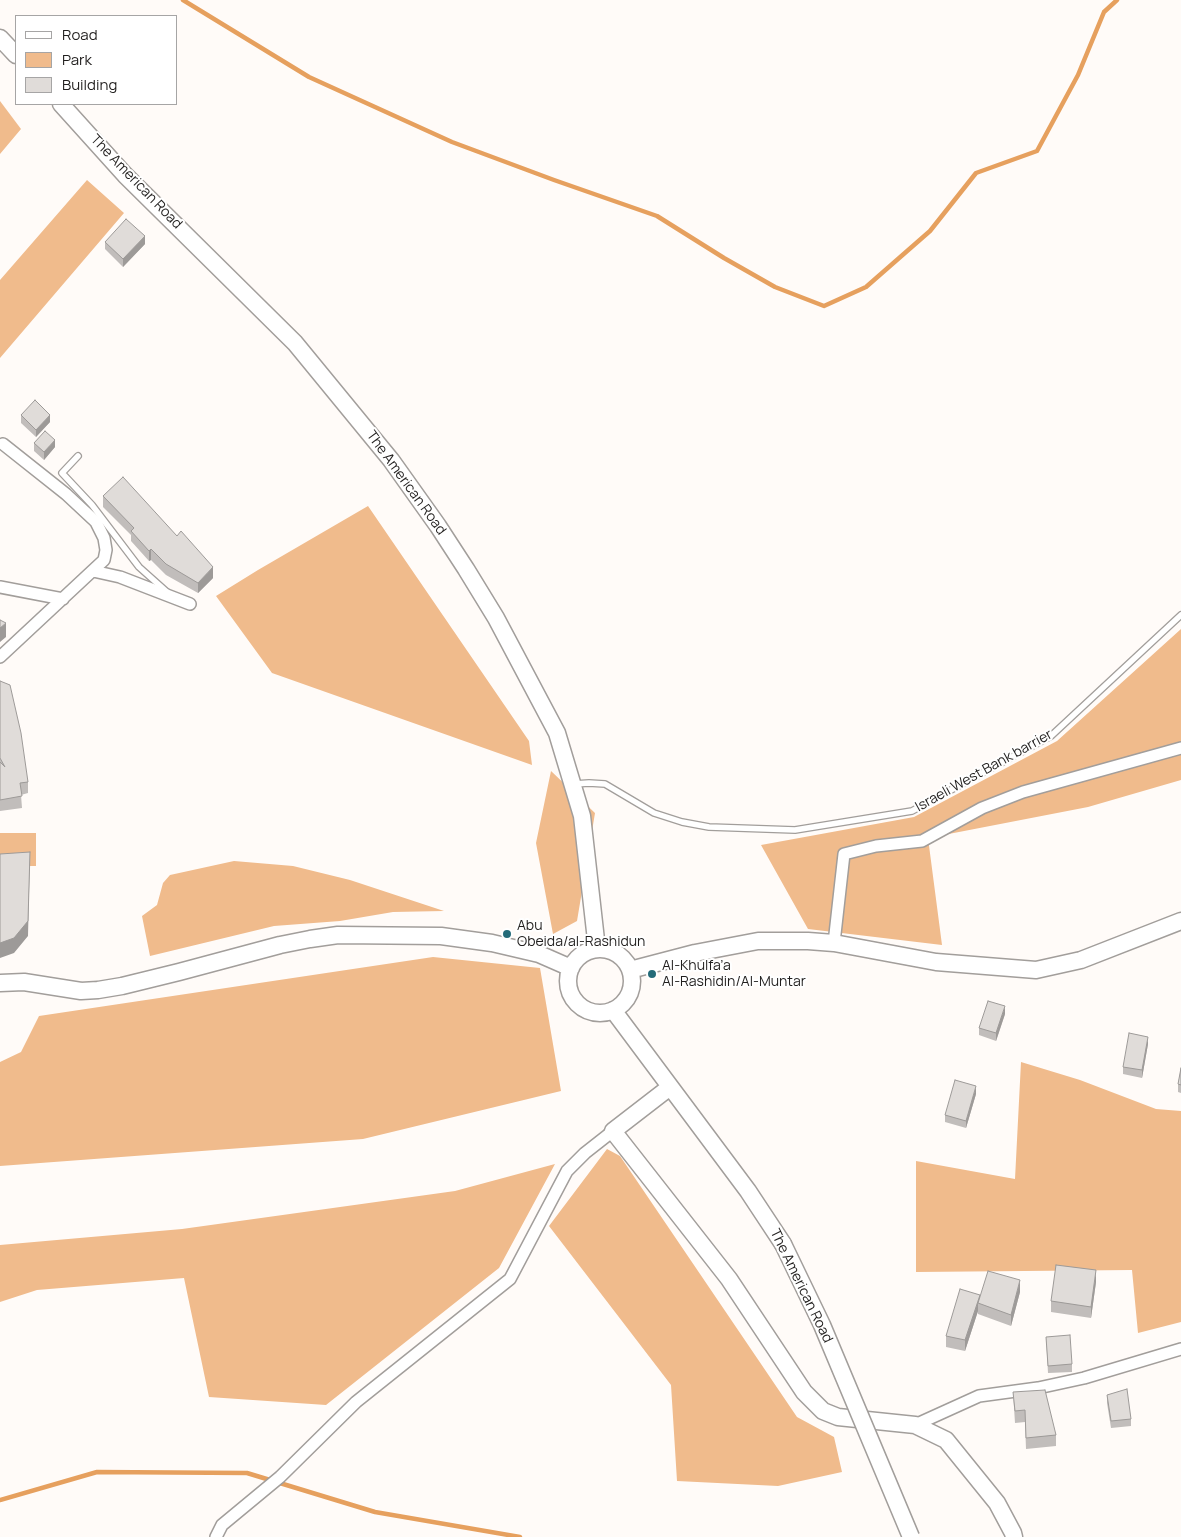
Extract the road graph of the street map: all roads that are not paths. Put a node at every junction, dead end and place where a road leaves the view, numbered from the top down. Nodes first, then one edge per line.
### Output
1 (0, 38) edge
2 (15, 54) edge
3 (62, 105) edge
4 (3, 444) dead end
5 (78, 456) dead end
6 (93, 571) junction
7 (0, 586) edge
8 (175, 598) junction
9 (63, 600) junction
10 (190, 604) dead end
11 (1181, 614) edge
12 (0, 657) edge
13 (1181, 748) edge
14 (574, 784) junction
15 (1181, 921) edge
16 (834, 943) junction
17 (597, 949) junction
18 (571, 968) junction
19 (630, 970) junction
20 (0, 983) edge
21 (613, 1010) junction
22 (670, 1087) junction
23 (613, 1131) junction
24 (1181, 1349) edge
25 (915, 1425) junction
26 (216, 1537) edge
27 (911, 1537) edge
28 (1014, 1537) edge

1 - 2 main road
3 - 14 main road, The American Road
4 - 6 street
5 - 8 lane
6 - 8 street
6 - 9 street
7 - 9 street
8 - 10 street
9 - 12 street
11 - 14 lane, Israeli West Bank barrier
13 - 16 street
14 - 17 main road, The American Road
15 - 16 main road
16 - 19 main road
17 - 18 main road
17 - 19 main road
18 - 20 main road
18 - 21 main road
19 - 21 main road
21 - 22 main road, The American Road
22 - 23 main road
22 - 27 main road, The American Road, bridge
23 - 25 main road
23 - 26 street
24 - 25 street
25 - 28 main road

